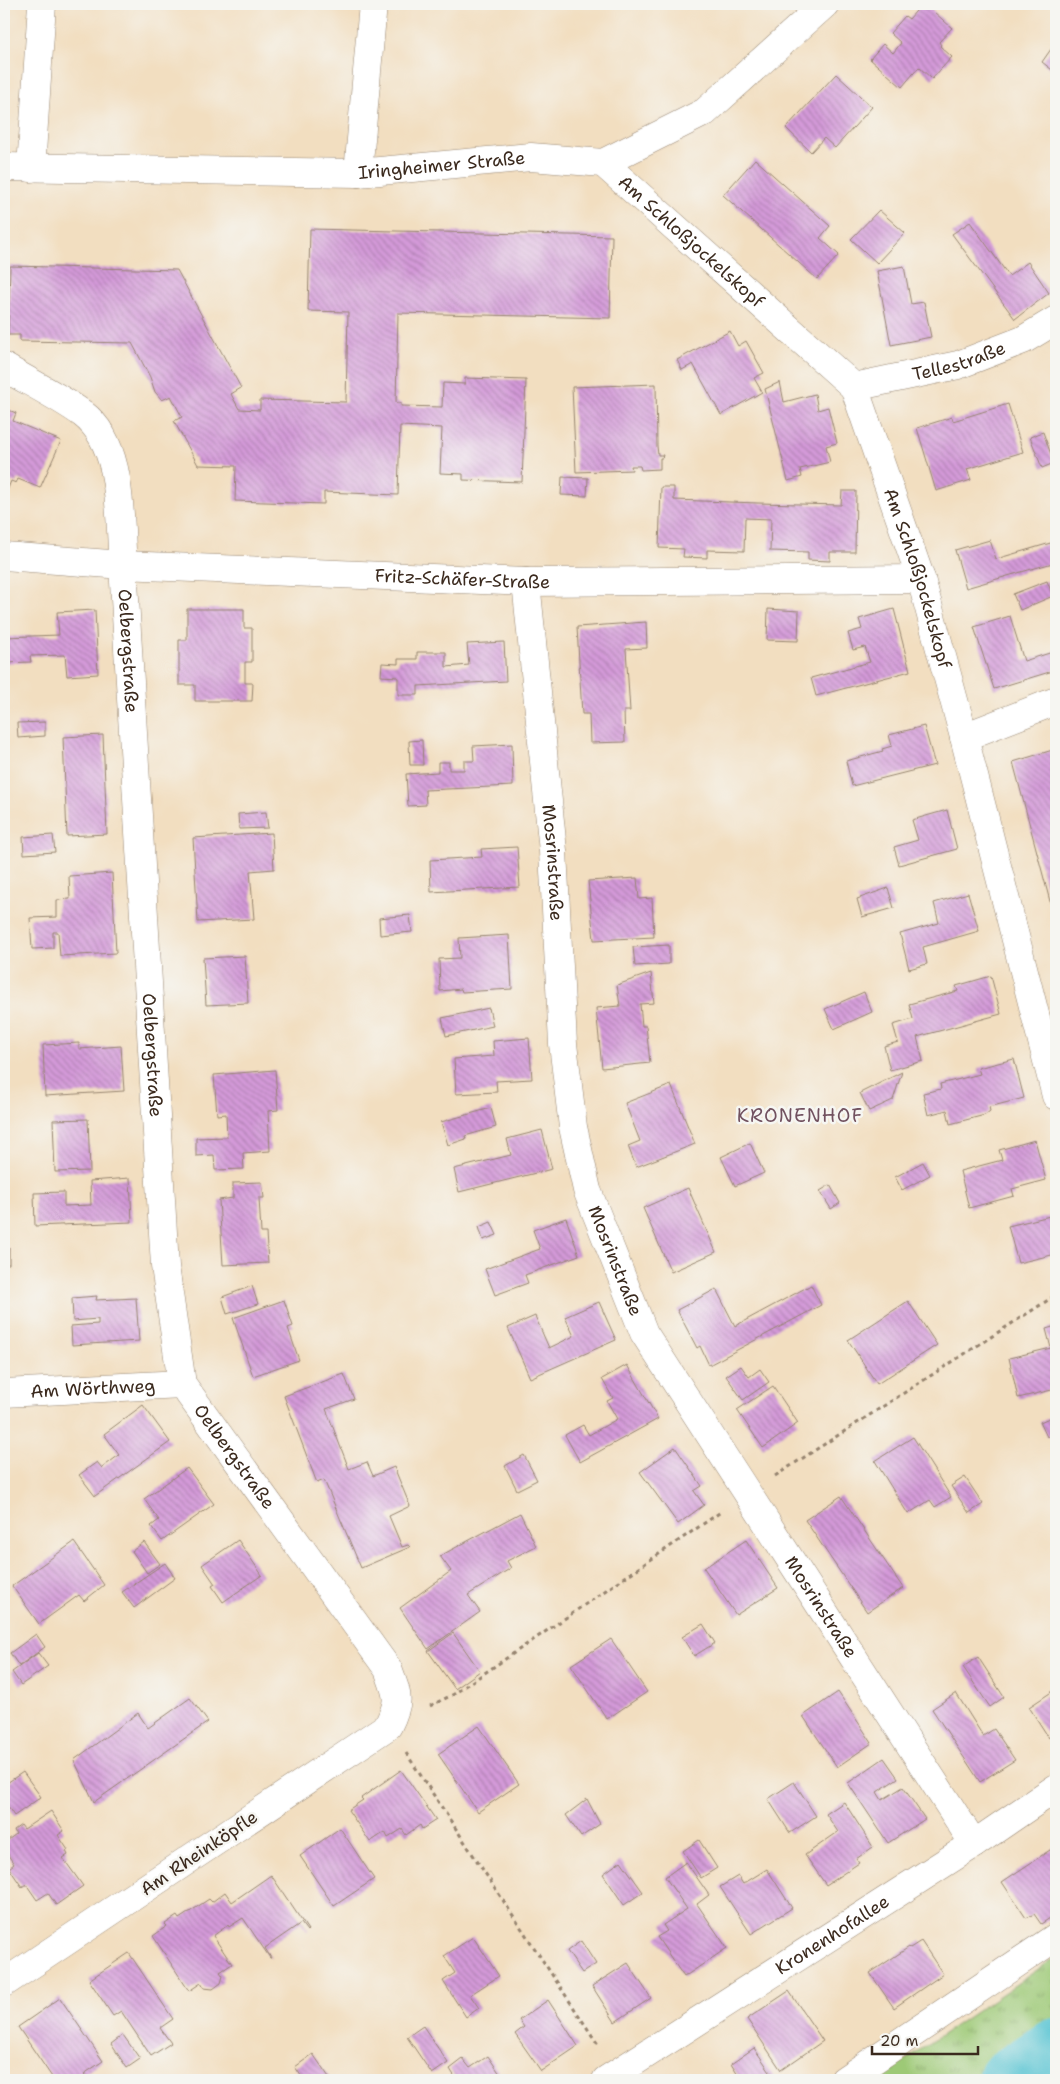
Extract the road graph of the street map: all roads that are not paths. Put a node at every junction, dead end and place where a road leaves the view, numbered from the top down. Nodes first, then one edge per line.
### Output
1 (42, 4) edge
2 (373, 4) edge
3 (825, 4) edge
4 (603, 163) junction
5 (4, 166) edge
6 (31, 168) junction
7 (358, 173) junction
8 (1056, 320) edge
9 (4, 367) edge
10 (854, 387) junction
11 (4, 556) edge
12 (123, 565) junction
13 (922, 579) junction
14 (526, 582) junction
15 (1056, 701) edge
16 (964, 737) junction
17 (1056, 1096) edge
18 (182, 1384) junction
19 (4, 1393) edge
20 (388, 1726) joint
21 (1056, 1788) edge
22 (974, 1844) junction
23 (1056, 1937) edge
24 (6, 1976) edge
25 (612, 2077) edge
26 (844, 2080) edge

1 - 6 street
2 - 7 street
3 - 4 street
4 - 7 street, Iringheimer Straße
4 - 10 street, Am Schloßjockelskopf
5 - 6 street, Iringheimer Straße
6 - 7 street, Iringheimer Straße
8 - 10 street, Tellestraße
9 - 12 street, Oelbergstraße
10 - 13 street, Am Schloßjockelskopf
11 - 12 street, Fritz-Schäfer-Straße
12 - 14 street, Fritz-Schäfer-Straße
12 - 18 street, Oelbergstraße
13 - 14 street, Fritz-Schäfer-Straße
13 - 16 street, Am Schloßjockelskopf
14 - 22 street, Mosrinstraße
15 - 16 street
16 - 17 street, Am Schloßjockelskopf
18 - 19 street, Am Wörthweg
18 - 20 street, Oelbergstraße
20 - 24 street, Am Rheinköpfle
21 - 22 street, Kronenhofallee
22 - 25 street, Kronenhofallee
23 - 26 street

